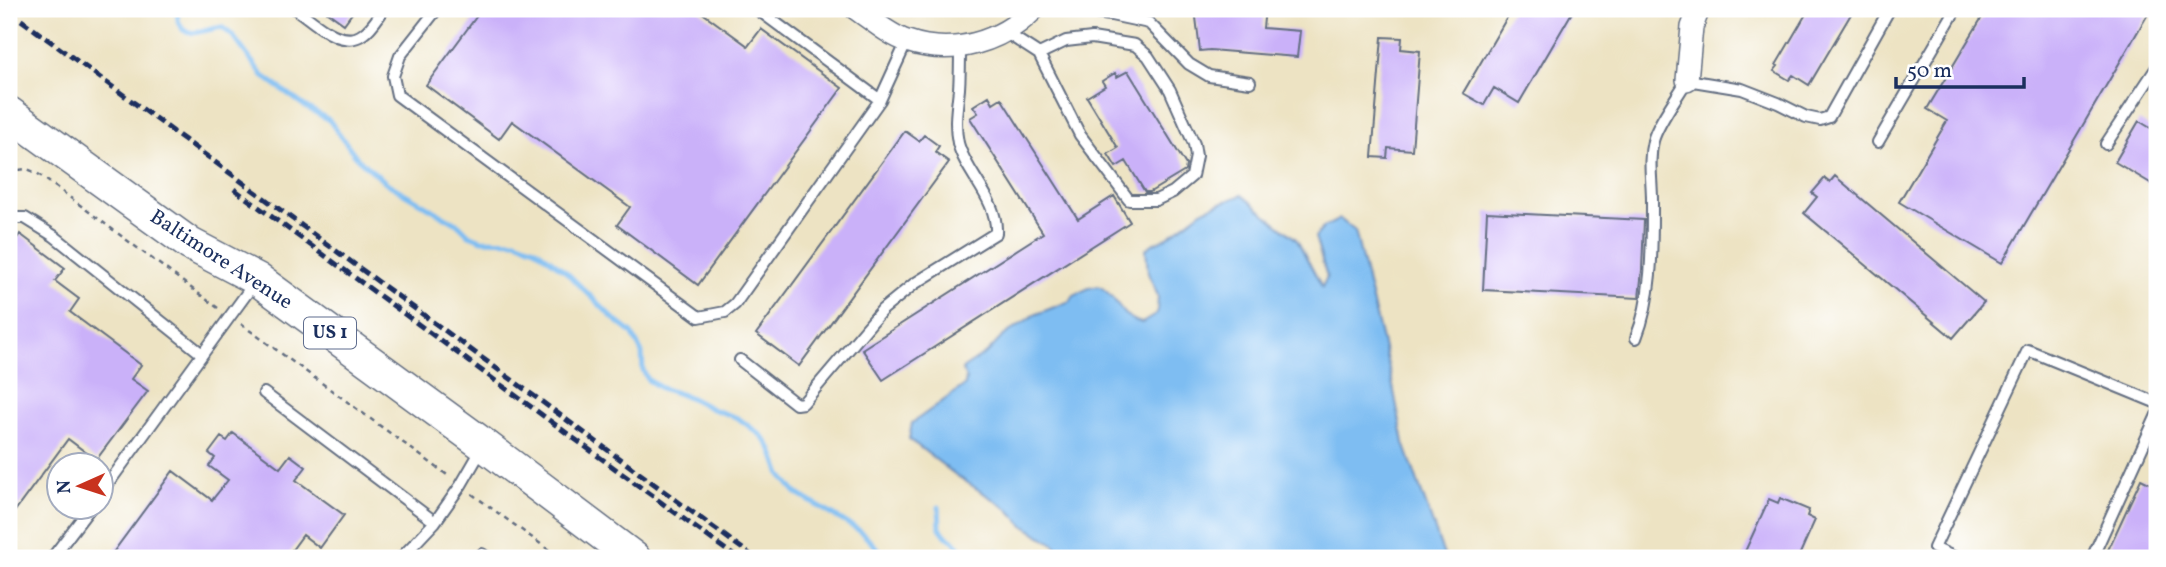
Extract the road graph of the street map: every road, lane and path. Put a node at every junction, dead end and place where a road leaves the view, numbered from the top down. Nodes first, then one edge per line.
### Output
1 (296, 9) edge
2 (384, 9) edge
3 (437, 9) edge
4 (757, 9) edge
5 (856, 9) edge
6 (1034, 9) edge
7 (1080, 9) edge
8 (1699, 9) edge
9 (1956, 9) edge
10 (1889, 10) edge
11 (1111, 12) edge
12 (1005, 32) junction
13 (907, 41) junction
14 (960, 46) junction
15 (1039, 54) junction
16 (2157, 66) edge
17 (1687, 80) junction
18 (1250, 82) dead end
19 (2146, 84) junction
20 (2157, 91) edge
21 (880, 100) junction
22 (12, 122) edge
23 (1878, 142) dead end
24 (2106, 144) dead end
25 (9, 171) edge
26 (9, 222) edge
27 (257, 279) junction
28 (229, 316) junction
29 (1636, 338) dead end
30 (202, 354) junction
31 (740, 360) dead end
32 (264, 393) dead end
33 (2157, 403) edge
34 (2157, 415) edge
35 (484, 445) junction
36 (116, 473) edge
37 (461, 485) junction
38 (79, 522) edge
39 (435, 522) junction
40 (51, 558) edge
41 (401, 558) edge
42 (560, 558) edge
43 (634, 558) edge
44 (1956, 558) edge
45 (2092, 558) edge

1 - 2 lane
3 - 21 lane
4 - 21 lane
5 - 13 street
6 - 12 street
7 - 11 lane
8 - 17 street
9 - 23 lane
10 - 17 lane
11 - 18 lane
12 - 14 street
12 - 15 lane
13 - 14 street
13 - 21 lane
14 - 31 lane
15 - 15 lane
16 - 19 lane
17 - 29 lane
19 - 20 lane
19 - 24 lane
22 - 27 main road, Baltimore Avenue / US 1
25 - 28 path
26 - 30 lane
27 - 28 lane
27 - 35 main road, Baltimore Avenue / US 1
28 - 30 lane
28 - 37 path
30 - 36 lane
32 - 39 lane
33 - 44 lane
34 - 45 lane
35 - 37 lane
35 - 43 main road, Baltimore Avenue / US 1
37 - 39 lane
37 - 42 path
38 - 40 lane
39 - 41 lane

